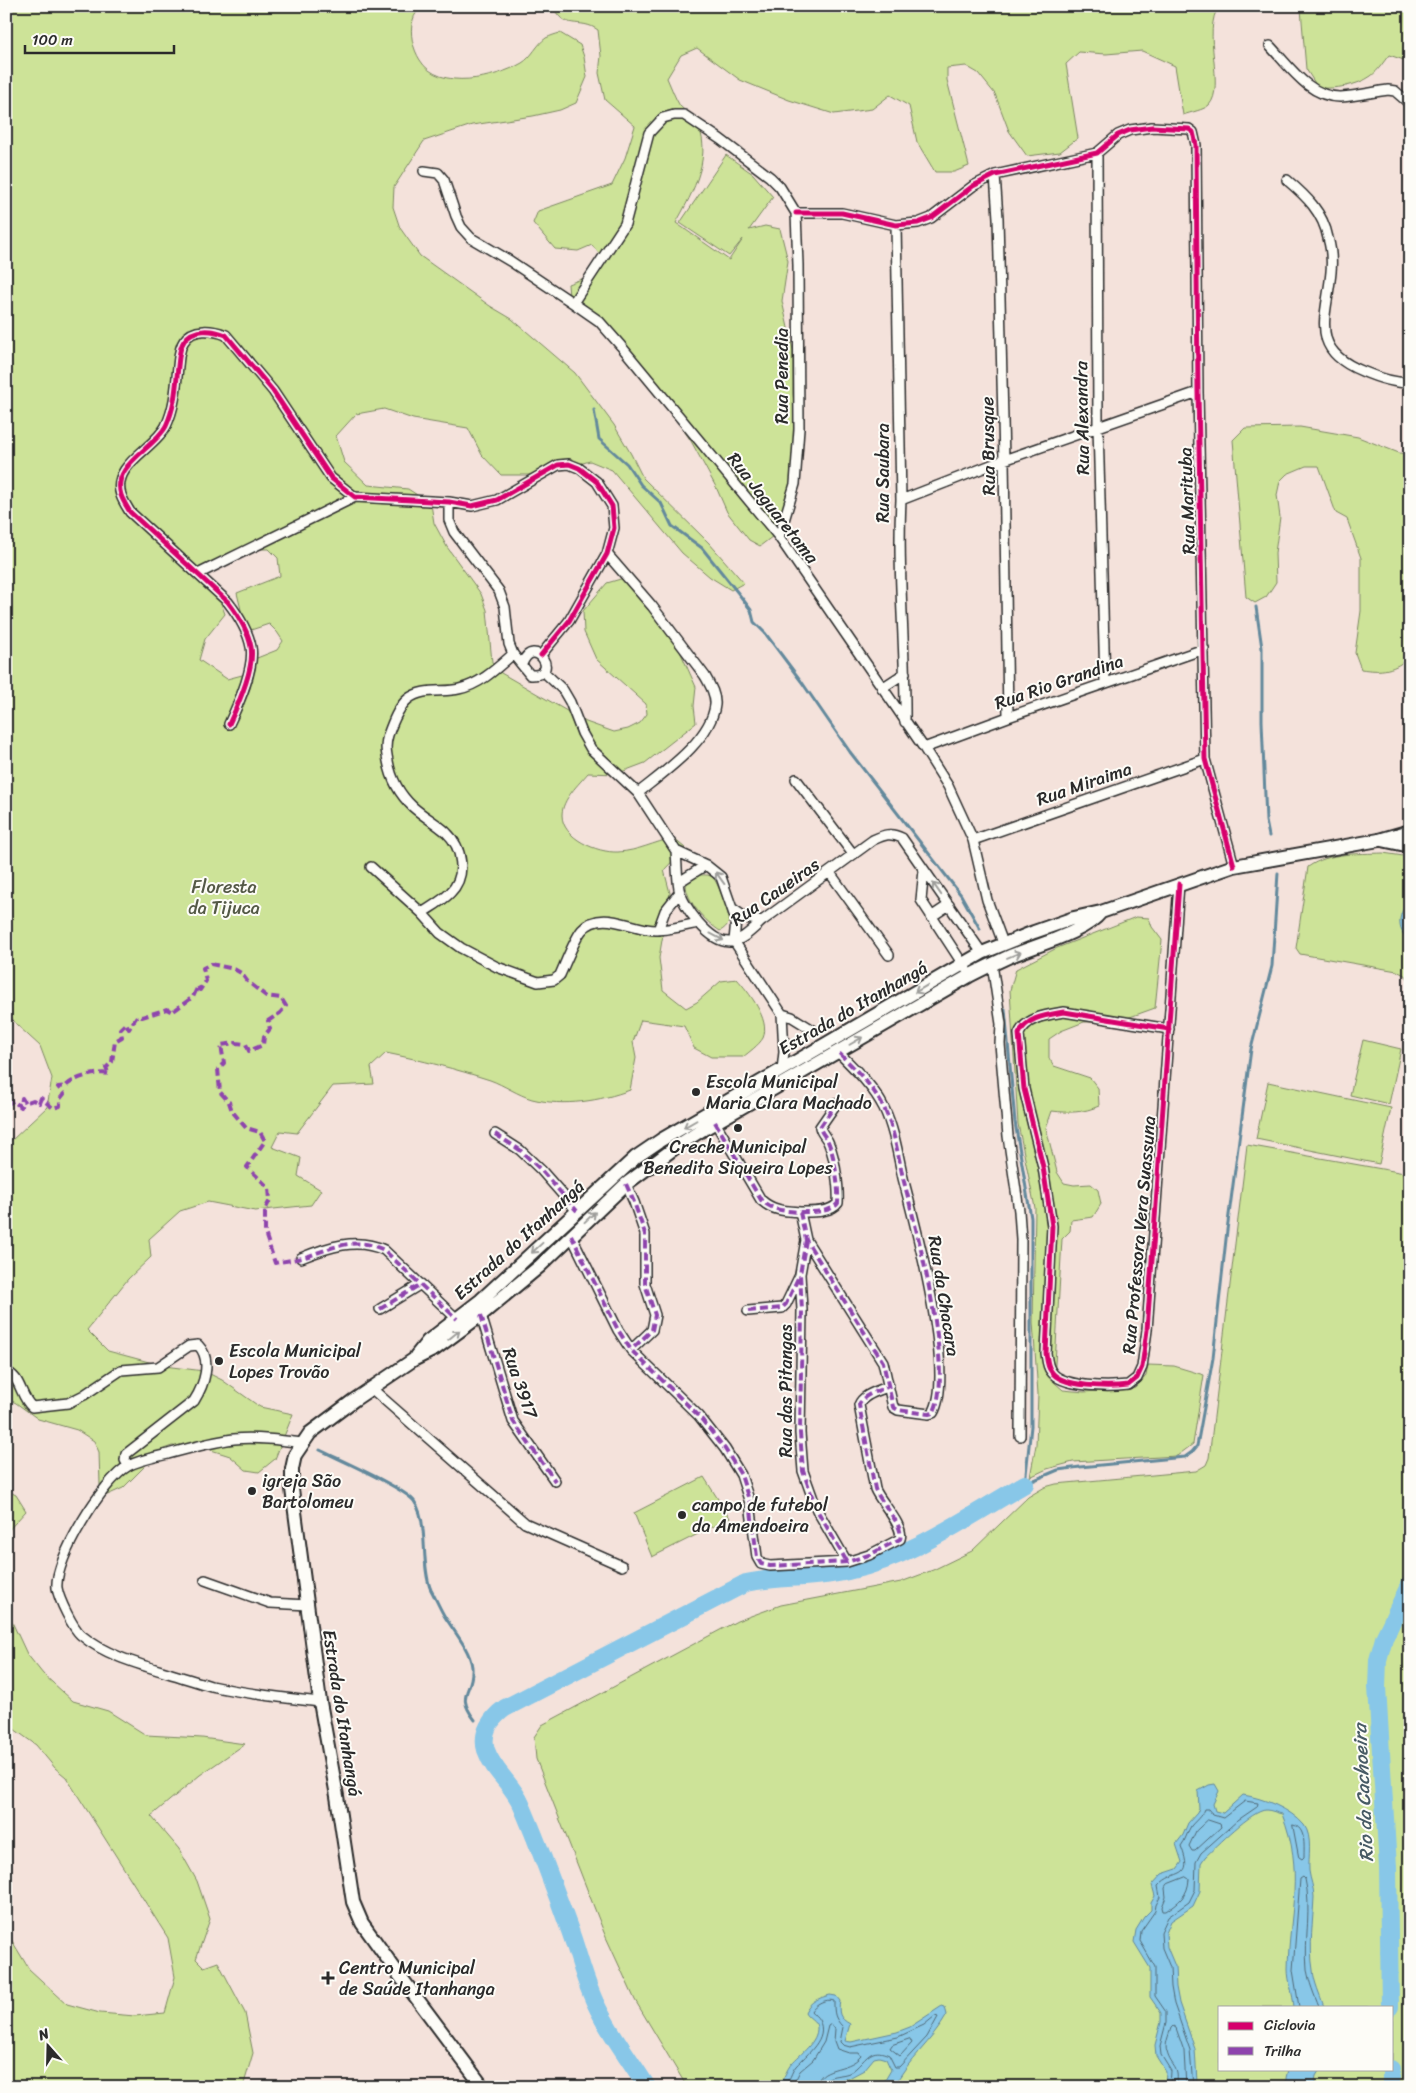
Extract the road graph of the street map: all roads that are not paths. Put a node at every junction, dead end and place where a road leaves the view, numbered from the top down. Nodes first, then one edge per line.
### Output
1 (1270, 46) dead end
2 (1410, 104) edge
3 (1097, 153) junction
4 (424, 171) dead end
5 (995, 175) junction
6 (1288, 180) dead end
7 (796, 213) junction
8 (896, 225) junction
9 (573, 302) junction
10 (1410, 383) edge
11 (1198, 392) junction
12 (1098, 426) junction
13 (1004, 460) junction
14 (355, 497) junction
15 (901, 500) junction
16 (449, 502) junction
17 (779, 537) junction
18 (607, 554) junction
19 (198, 574) junction
20 (1204, 649) junction
21 (513, 654) junction
22 (541, 655) junction
23 (522, 664) junction
24 (543, 671) junction
25 (906, 673) junction
26 (1105, 683) junction
27 (882, 688) junction
28 (1008, 717) junction
29 (905, 722) junction
30 (229, 724) dead end
31 (924, 748) junction
32 (1206, 759) junction
33 (796, 779) dead end
34 (638, 793) junction
35 (1410, 831) edge
36 (974, 840) junction
37 (1379, 840) junction
38 (1410, 846) edge
39 (676, 851) junction
40 (853, 854) junction
41 (706, 865) junction
42 (1234, 866) junction
43 (371, 867) dead end
44 (924, 870) junction
45 (830, 874) junction
46 (679, 882) junction
47 (1179, 884) junction
48 (680, 892) junction
49 (949, 905) junction
50 (732, 908) junction
51 (1101, 912) junction
52 (422, 913) junction
53 (931, 916) junction
54 (762, 922) junction
55 (698, 924) junction
56 (658, 930) junction
57 (734, 941) junction
58 (1003, 943) junction
59 (982, 953) junction
60 (889, 955) dead end
61 (992, 964) junction
62 (966, 970) junction
63 (782, 1014) junction
64 (1169, 1029) junction
65 (813, 1030) dead end
66 (838, 1052) junction
67 (782, 1070) junction
68 (836, 1104) dead end
69 (715, 1122) junction
70 (495, 1134) dead end
71 (626, 1184) junction
72 (577, 1211) junction
73 (800, 1212) junction
74 (571, 1235) junction
75 (806, 1240) junction
76 (301, 1258) dead end
77 (800, 1274) junction
78 (421, 1284) junction
79 (380, 1309) dead end
80 (748, 1312) dead end
81 (481, 1315) junction
82 (458, 1319) junction
83 (631, 1350) junction
84 (413, 1360) junction
85 (6, 1372) edge
86 (890, 1386) junction
87 (371, 1388) junction
88 (1020, 1436) dead end
89 (302, 1443) junction
90 (128, 1466) junction
91 (555, 1481) dead end
92 (847, 1562) junction
93 (622, 1566) dead end
94 (205, 1580) dead end
95 (308, 1605) junction
96 (320, 1702) junction
97 (483, 2087) edge

1 - 2 street
3 - 5 street
3 - 11 street, Rua Marituba
3 - 12 street, Rua Alexandra
4 - 9 street, Rua Jaguaretama
5 - 8 street
5 - 13 street, Rua Brusque
6 - 10 street
7 - 8 street
7 - 9 street
7 - 17 street, Rua Penedia
8 - 15 street, Rua Saubara
9 - 17 street, Rua Jaguaretama
11 - 12 street
11 - 20 street, Rua Marituba
12 - 13 street
12 - 26 street, Rua Alexandra
13 - 15 street
13 - 28 street, Rua Brusque
14 - 16 street
14 - 19 street
14 - 19 street
15 - 25 street, Rua Saubara
16 - 18 street
16 - 21 street
17 - 27 street, Rua Jaguaretama
18 - 22 street
18 - 34 street
19 - 30 street
20 - 26 street, Rua Rio Grandina
20 - 32 street, Rua Marituba
21 - 23 street
21 - 52 street
22 - 23 street
22 - 24 street
23 - 24 street
24 - 34 street
25 - 27 street
25 - 29 street, Rua Saubara
26 - 28 street, Rua Rio Grandina
27 - 29 street, Rua Jaguaretama
28 - 31 street, Rua Rio Grandina
29 - 31 street, Rua Jaguaretama
31 - 36 street, Rua Jaguaretama
32 - 36 street, Rua Miraima
32 - 42 street, Rua Marituba
33 - 40 street
34 - 39 street
35 - 37 main road, Estrada do Itanhangá
36 - 58 street, Rua Jaguaretama
37 - 38 main road
37 - 42 main road, Estrada do Itanhangá
39 - 41 street
39 - 46 street, Rua Caueiras
40 - 44 street, Rua Caueiras
40 - 45 street, Rua Caueiras
41 - 46 street
50 -> 41 street
42 - 47 main road, Estrada do Itanhangá
43 - 52 street
49 -> 44 street
44 - 53 street
45 - 54 street, Rua Caueiras
45 - 60 street
46 - 48 street, Rua Caueiras
47 - 51 main road, Estrada do Itanhangá
47 - 64 street, Rua Professora Vera Suassuna
48 - 55 street, Rua Caueiras
48 - 56 street
49 - 53 street
49 - 59 street
50 - 54 street
50 - 57 street
51 - 58 main road, Estrada do Itanhangá
61 -> 51 main road, Estrada do Itanhangá
52 - 56 street
53 - 62 street
54 - 57 street, Rua Caueiras
55 - 56 street
55 -> 57 street, Rua Caueiras
57 - 63 street
58 - 59 main road, Estrada do Itanhangá
59 - 62 main road, Estrada do Itanhangá
61 - 62 main road, Estrada do Itanhangá
61 - 88 street
66 -> 62 main road, Estrada do Itanhangá
62 -> 67 main road, Estrada do Itanhangá
63 - 65 street
63 - 67 street
64 - 64 street, Rua Professora Vera Suassuna
66 - 69 main road, Estrada do Itanhangá
66 - 86 street, Rua da Chacara
67 -> 72 main road, Estrada do Itanhangá
68 - 73 street
69 - 71 main road, Estrada do Itanhangá
69 - 73 street
70 - 72 street
74 -> 71 main road, Estrada do Itanhangá
71 - 83 street
72 -> 82 main road, Estrada do Itanhangá
73 - 75 street, Rua da Chacara
74 - 81 main road, Estrada do Itanhangá
74 - 83 street
75 - 77 street, Rua das Pitangas
75 - 86 street, Rua da Chacara
76 - 78 street
77 - 80 street
77 - 92 street, Rua das Pitangas
78 - 79 street
78 - 82 street
84 -> 81 main road, Estrada do Itanhangá
81 - 91 street, Rua 3917
82 - 84 main road, Estrada do Itanhangá
83 - 92 street
84 - 87 main road, Estrada do Itanhangá
85 - 90 street
86 - 92 street
87 - 89 main road, Estrada do Itanhangá
87 - 93 street
89 - 90 street
89 - 95 main road, Estrada do Itanhangá
90 - 96 street
94 - 95 street
95 - 96 main road, Estrada do Itanhangá
96 - 97 main road, Estrada do Itanhangá

